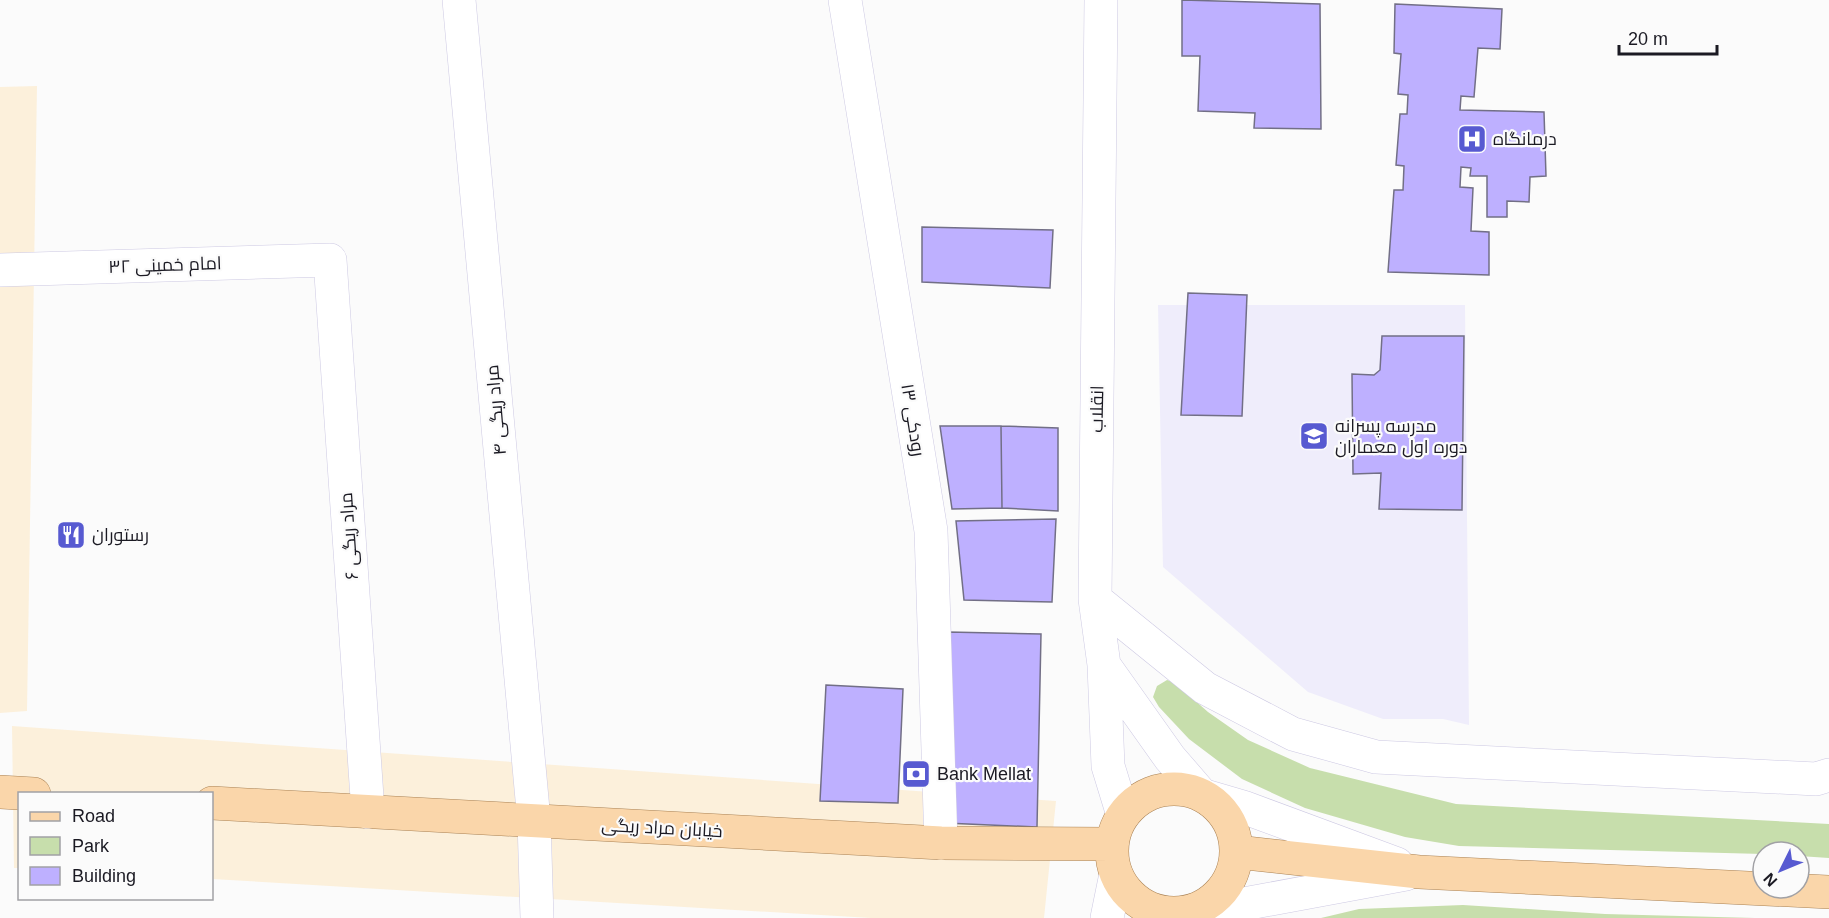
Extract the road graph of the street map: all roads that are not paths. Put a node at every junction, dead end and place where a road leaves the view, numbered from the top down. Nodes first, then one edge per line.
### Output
1 (459, 0) edge
2 (845, 0) edge
3 (1101, 0) edge
4 (330, 260) joint
5 (0, 270) edge
6 (1095, 599) junction
7 (1104, 665) junction
8 (1829, 775) edge
9 (0, 792) edge
10 (18, 793) edge
11 (1202, 795) junction
12 (213, 803) edge
13 (368, 812) junction
14 (534, 820) junction
15 (941, 843) junction
16 (1117, 844) junction
17 (1237, 852) junction
18 (1419, 872) junction
19 (1829, 892) edge
20 (1192, 914) edge
21 (537, 918) edge
22 (1107, 918) edge

1 - 14 street, مراد ریگی ۴
2 - 15 street, رودکی ۱۳
3 - 6 street, انقلاب
4 - 5 street, امام خمینی ۳۲
4 - 13 street, مراد ریگی ۶
6 - 7 street, انقلاب
6 - 8 street
7 - 11 street
7 - 16 street, انقلاب
9 - 10 main road
11 - 16 main road
11 - 17 main road
11 - 18 street
12 - 13 main road, خیابان مراد ریگی
13 - 14 main road, خیابان مراد ریگی
14 - 15 main road, خیابان مراد ریگی
14 - 21 street, مراد ریگی ۴
15 - 16 main road, خیابان مراد ریگی
16 - 20 main road
16 - 22 street, انقلاب
17 - 18 main road
17 - 20 main road
18 - 19 main road
18 - 20 street

